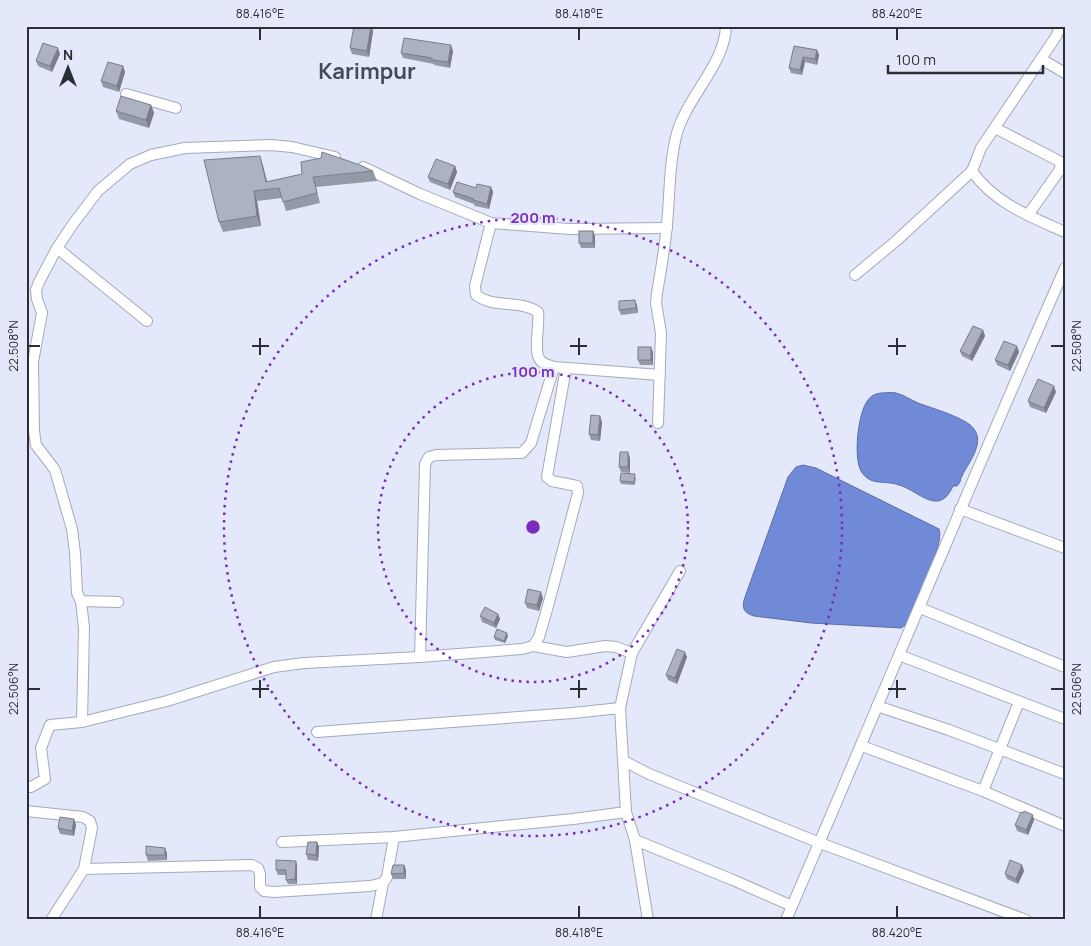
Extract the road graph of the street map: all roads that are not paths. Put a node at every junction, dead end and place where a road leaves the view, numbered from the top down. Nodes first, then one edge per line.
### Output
1 (726, 26) edge
2 (1060, 26) edge
3 (1041, 59) junction
4 (1065, 73) edge
5 (126, 94) dead end
6 (176, 108) dead end
7 (994, 128) junction
8 (972, 171) junction
9 (1028, 215) junction
10 (491, 223) junction
11 (667, 228) junction
12 (1065, 232) edge
13 (57, 248) junction
14 (1065, 268) edge
15 (855, 275) dead end
16 (147, 321) dead end
17 (554, 367) junction
18 (566, 368) junction
19 (660, 375) junction
20 (658, 423) dead end
21 (960, 509) junction
22 (1065, 548) edge
23 (680, 571) dead end
24 (81, 601) junction
25 (118, 602) dead end
26 (920, 608) junction
27 (533, 646) junction
28 (632, 653) junction
29 (899, 655) junction
30 (420, 657) junction
31 (1065, 667) edge
32 (1019, 702) junction
33 (877, 706) junction
34 (620, 708) junction
35 (1065, 719) edge
36 (82, 722) junction
37 (318, 732) dead end
38 (862, 746) junction
39 (1000, 750) junction
40 (624, 761) junction
41 (1065, 774) edge
42 (26, 787) edge
43 (983, 790) junction
44 (26, 811) edge
45 (626, 812) junction
46 (1065, 826) edge
47 (394, 837) junction
48 (635, 840) junction
49 (282, 842) dead end
50 (820, 843) junction
51 (84, 870) junction
52 (384, 883) junction
53 (792, 906) junction
54 (789, 919) edge
55 (51, 920) edge
56 (376, 920) edge
57 (648, 920) edge
58 (1026, 920) edge

1 - 11 street
2 - 3 street
3 - 4 street
3 - 7 street
5 - 6 street
7 - 8 street
7 - 9 street
8 - 9 street
8 - 15 street
9 - 12 street
10 - 11 street
10 - 13 street
10 - 17 street
11 - 19 street
13 - 16 street
13 - 24 street
14 - 21 street
17 - 18 street
17 - 30 street
18 - 19 street
18 - 27 street
19 - 20 street
21 - 22 street
21 - 26 street
23 - 28 street
24 - 25 street
24 - 36 street
26 - 29 street
26 - 31 street
27 - 28 street
27 - 30 street
28 - 34 street
29 - 32 street
29 - 33 street
30 - 36 street
32 - 35 street
32 - 39 street
33 - 38 street
33 - 39 street
34 - 37 street
34 - 40 street
36 - 42 street
38 - 43 street
38 - 50 street
39 - 41 street
39 - 43 street
40 - 45 street
40 - 50 street
43 - 46 street
44 - 51 street
45 - 47 street
45 - 48 street
47 - 49 street
47 - 52 street
48 - 53 street
48 - 57 street
50 - 53 street
50 - 58 street
51 - 52 street
51 - 55 street
52 - 56 street
53 - 54 street

